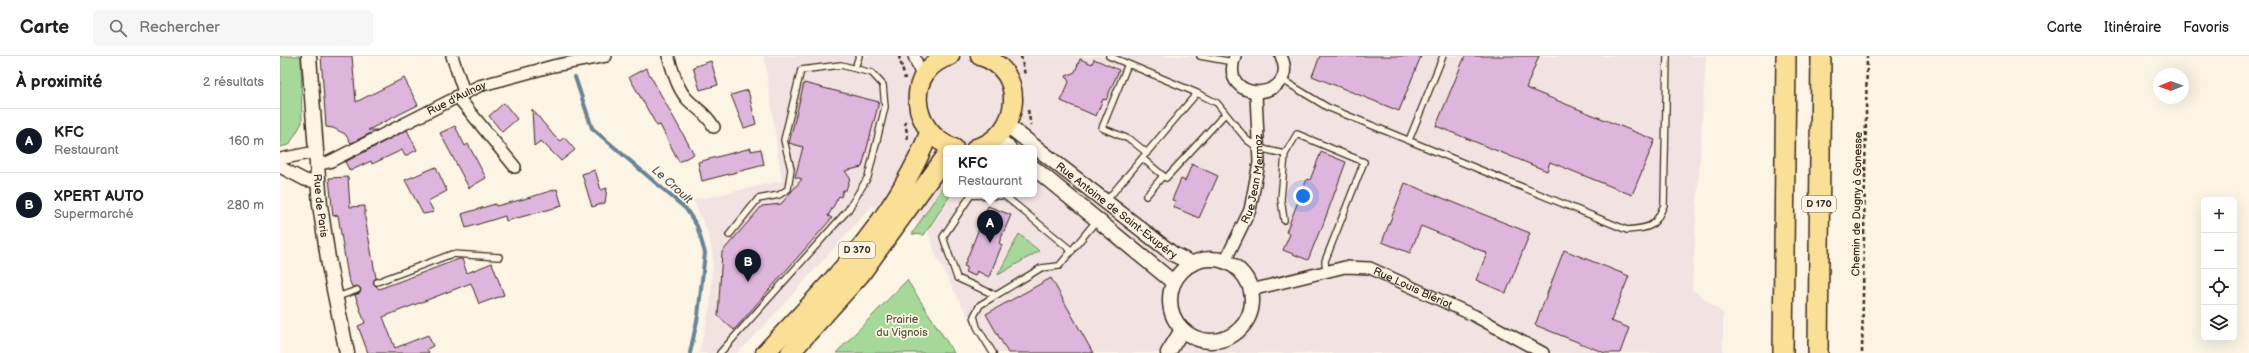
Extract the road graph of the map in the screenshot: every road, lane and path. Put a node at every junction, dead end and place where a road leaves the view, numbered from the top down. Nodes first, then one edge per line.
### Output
1 (309, 56) edge
2 (452, 56) edge
3 (606, 56) edge
4 (668, 56) edge
5 (858, 56) edge
6 (914, 56) edge
7 (946, 56) edge
8 (980, 56) edge
9 (1021, 56) edge
10 (1109, 56) edge
11 (1200, 56) edge
12 (1281, 56) edge
13 (1443, 56) edge
14 (1667, 56) edge
15 (1786, 56) edge
16 (1821, 56) edge
17 (1867, 56) edge
18 (1234, 59) edge
19 (999, 61) edge
20 (1128, 64) junction
21 (855, 68) junction
22 (1025, 76) dead end
23 (923, 79) junction
24 (1281, 79) junction
25 (1197, 93) junction
26 (1256, 93) junction
27 (461, 94) junction
28 (1028, 103) dead end
29 (1225, 114) junction
30 (714, 127) dead end
31 (1032, 131) dead end
32 (929, 133) junction
33 (1004, 137) edge
34 (1409, 140) junction
35 (944, 145) edge
36 (986, 145) edge
37 (1017, 145) edge
38 (1258, 148) junction
39 (1147, 153) junction
40 (1286, 154) junction
41 (1037, 158) edge
42 (1142, 158) junction
43 (280, 159) edge
44 (316, 159) junction
45 (943, 160) edge
46 (280, 167) edge
47 (515, 167) dead end
48 (1037, 170) edge
49 (1163, 176) junction
50 (317, 182) junction
51 (1146, 196) dead end
52 (970, 197) edge
53 (1006, 197) edge
54 (1106, 201) junction
55 (1097, 220) junction
56 (1284, 220) dead end
57 (729, 235) dead end
58 (1072, 251) junction
59 (499, 257) dead end
60 (1225, 260) junction
61 (1191, 263) junction
62 (1326, 272) junction
63 (377, 282) dead end
64 (1173, 282) junction
65 (357, 290) dead end
66 (1251, 290) junction
67 (995, 295) junction
68 (335, 298) junction
69 (1182, 330) junction
70 (347, 353) edge
71 (720, 353) edge
72 (765, 353) edge
73 (790, 353) edge
74 (993, 353) edge
75 (1168, 353) edge
76 (1543, 353) edge
77 (1783, 353) edge
78 (1818, 353) edge
79 (1862, 353) edge

1 - 44 street, Rue de Paris
2 - 27 street
3 - 27 street, Rue d'Aulnay
4 - 30 street
5 - 21 lane
6 - 23 street
7 - 23 main road
8 - 19 main road
9 - 22 path
10 - 20 lane
11 - 18 lane
12 - 24 street
13 - 34 lane
14 - 34 lane
15 - 77 highway
16 - 78 highway, D 170
17 - 79 path, Chemin de Dugny à Gonesse
18 - 26 street
19 - 33 main road
20 - 25 lane
20 - 39 lane
21 - 57 lane
21 - 71 lane
23 - 32 main road
24 - 26 street
24 - 34 lane
25 - 29 lane
25 - 39 lane
26 - 38 street, Rue Jean Mermoz
27 - 44 street, Rue d'Aulnay
27 - 47 street
28 - 31 path
29 - 38 lane
29 - 49 lane
32 - 35 main road
32 - 72 main road, D 370
33 - 36 main road
33 - 37 street, Rue Antoine de Saint-Exupéry
38 - 40 lane
38 - 60 street, Rue Jean Mermoz
39 - 42 lane
40 - 56 lane
40 - 62 lane
41 - 54 street, Rue Antoine de Saint-Exupéry
42 - 49 lane
42 - 54 lane
43 - 44 street, Rue d'Aulnay
44 - 50 street, Rue de Paris
45 - 73 main road, D 370
46 - 50 street
48 - 55 street, Rue Antoine de Saint-Exupéry
49 - 51 lane
50 - 68 street, Rue de Paris
52 - 67 lane
53 - 58 lane
54 - 61 street, Rue Antoine de Saint-Exupéry
55 - 58 lane
55 - 64 street, Rue Antoine de Saint-Exupéry
58 - 67 lane
59 - 63 lane
60 - 61 street
60 - 66 street
61 - 64 street
62 - 66 street, Rue Louis Blériot
62 - 76 street, Rue Louis Blériot
64 - 69 street
65 - 68 lane
66 - 69 street
67 - 74 lane
68 - 70 street, Rue de Paris
69 - 75 street

